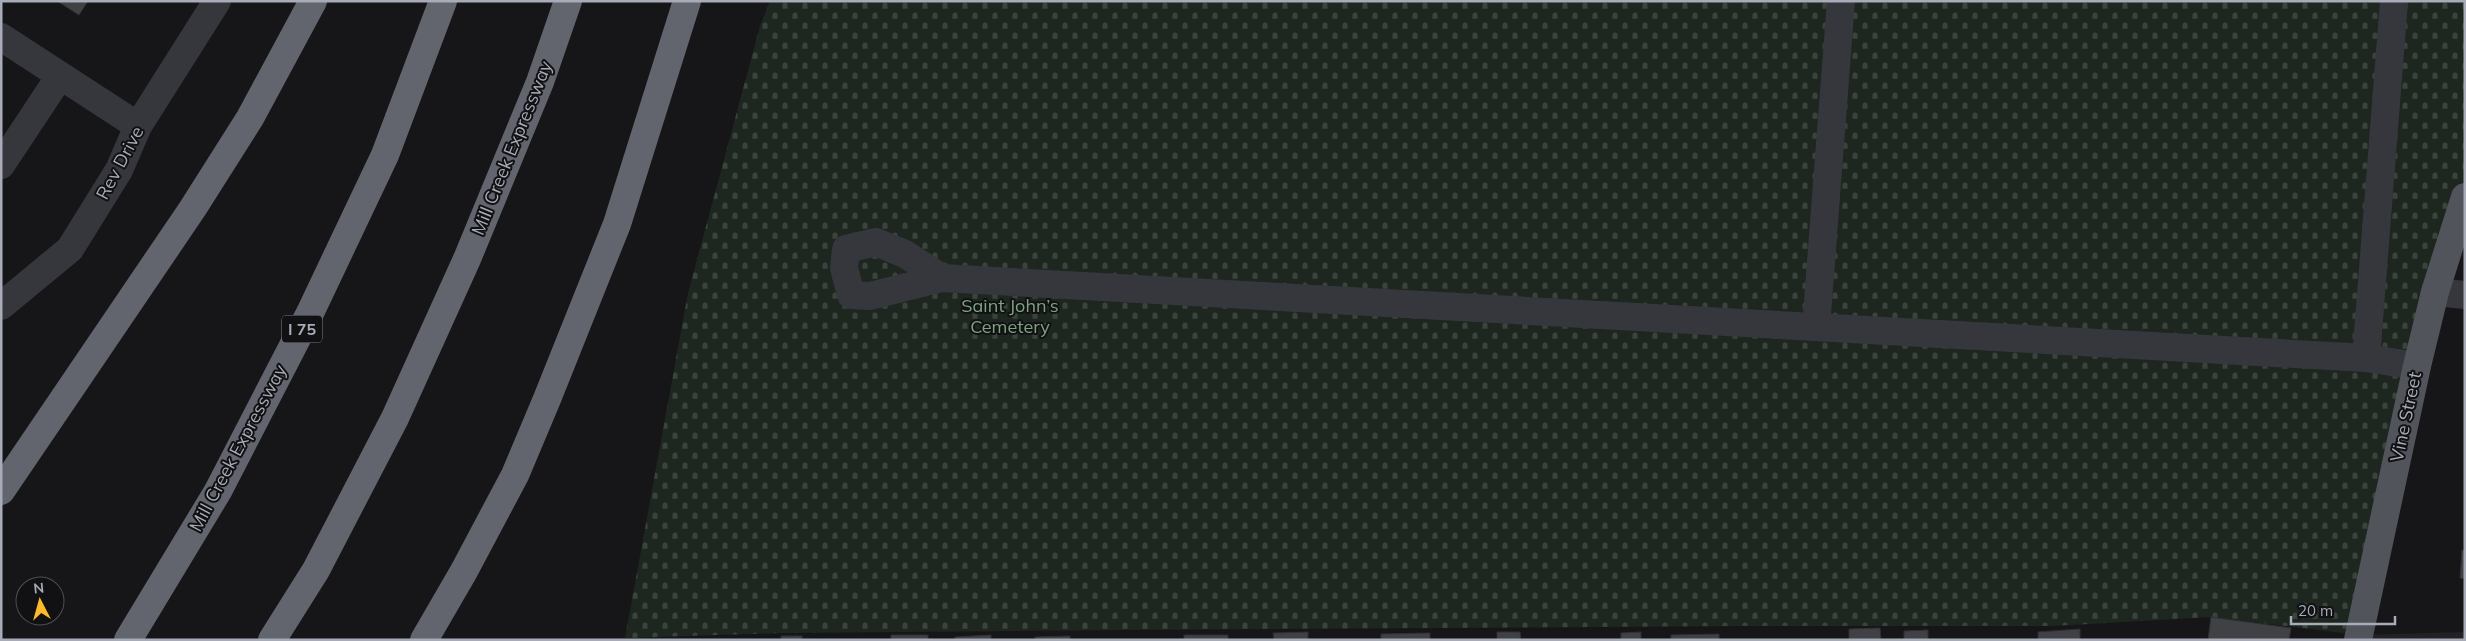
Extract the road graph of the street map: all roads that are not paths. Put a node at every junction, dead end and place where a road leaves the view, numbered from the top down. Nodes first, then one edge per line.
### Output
1 (217, 1) edge
2 (313, 1) edge
3 (443, 1) edge
4 (568, 1) edge
5 (687, 1) edge
6 (1841, 1) edge
7 (2394, 1) edge
8 (1, 37) edge
9 (60, 76) junction
10 (138, 126) junction
11 (1, 165) edge
12 (2465, 197) edge
13 (942, 278) dead end
14 (2435, 292) junction
15 (2465, 295) edge
16 (1, 306) edge
17 (1816, 327) junction
18 (2366, 358) junction
19 (2417, 366) junction
20 (1, 491) edge
21 (128, 640) edge
22 (272, 640) edge
23 (424, 640) edge
24 (2358, 640) edge

1 - 10 street, Rev Drive
2 - 20 highway
3 - 21 highway, Mill Creek Expressway / I 75
4 - 22 highway, Mill Creek Expressway
5 - 23 highway
6 - 17 street
7 - 18 street
8 - 9 street
9 - 10 street
9 - 11 street
10 - 16 street, Rev Drive
12 - 14 main road, Vine Street
13 - 17 street
14 - 15 street
14 - 19 main road, Vine Street
17 - 18 street
18 - 19 street
19 - 24 main road, Vine Street

